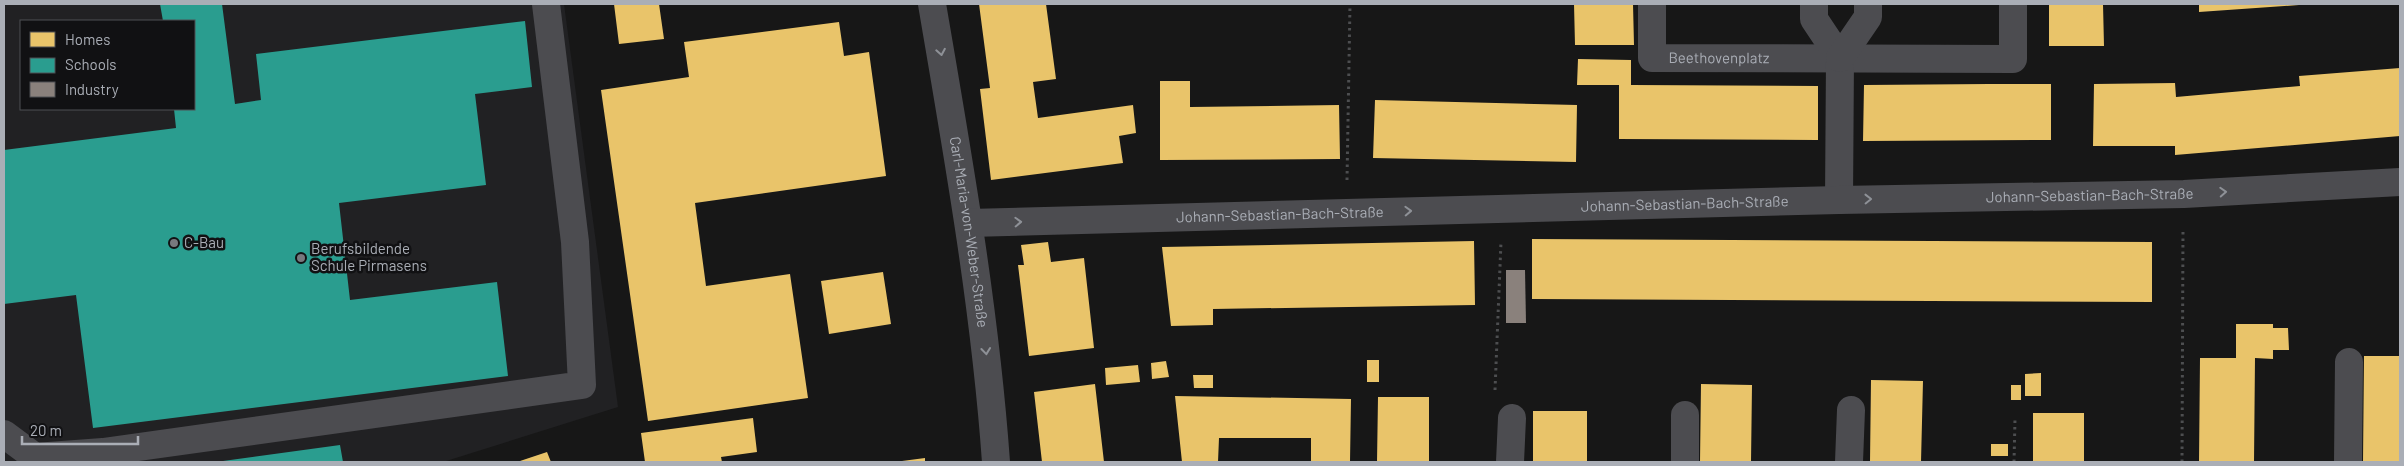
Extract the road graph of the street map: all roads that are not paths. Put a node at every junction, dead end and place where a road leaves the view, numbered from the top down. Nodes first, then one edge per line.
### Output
1 (546, 4) edge
2 (932, 4) edge
3 (1652, 4) edge
4 (1814, 4) edge
5 (1868, 4) edge
6 (2013, 4) edge
7 (1840, 58) junction
8 (2400, 182) edge
9 (1839, 200) junction
10 (969, 223) junction
11 (2349, 362) dead end
12 (1851, 410) dead end
13 (1685, 414) dead end
14 (1512, 418) road end
15 (4, 434) edge
16 (996, 462) edge
17 (1510, 462) edge
18 (1685, 462) edge
19 (1849, 462) edge
20 (2348, 462) edge

1 - 15 street
2 -> 10 street, Carl-Maria-von-Weber-Straße
3 - 7 street, Beethovenplatz
4 - 7 street
5 - 7 street
6 - 7 street, Beethovenplatz
7 - 9 street
9 -> 8 street, Johann-Sebastian-Bach-Straße
10 -> 9 street, Johann-Sebastian-Bach-Straße
10 -> 16 street, Carl-Maria-von-Weber-Straße
11 - 20 street
12 - 19 street
13 - 18 street
14 - 17 street

